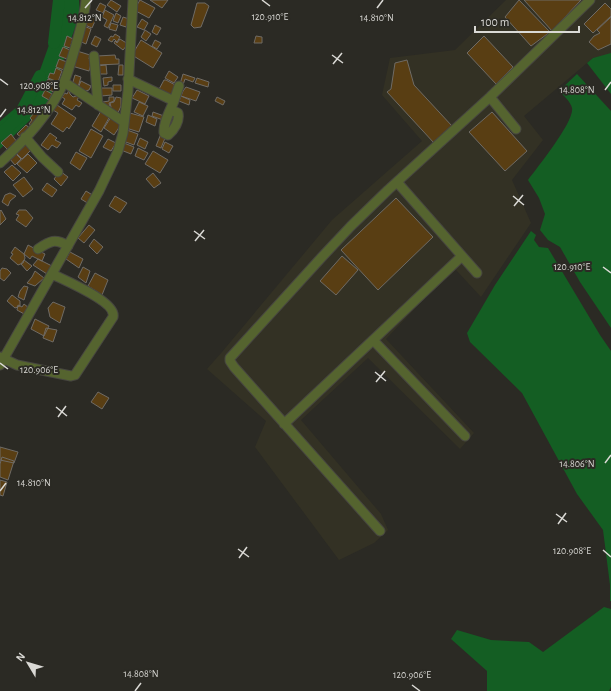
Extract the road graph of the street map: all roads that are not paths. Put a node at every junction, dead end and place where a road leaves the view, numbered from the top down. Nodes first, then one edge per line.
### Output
1 (86, 0) edge
2 (133, 0) edge
3 (590, 0) edge
4 (94, 56) dead end
5 (128, 79) junction
6 (64, 82) junction
7 (179, 86) dead end
8 (490, 98) junction
9 (98, 105) junction
10 (124, 122) junction
11 (516, 129) dead end
12 (26, 137) junction
13 (0, 163) edge
14 (58, 172) dead end
15 (397, 182) junction
16 (68, 246) junction
17 (38, 249) dead end
18 (461, 256) junction
19 (477, 273) dead end
20 (52, 274) junction
21 (373, 340) junction
22 (1, 360) edge
23 (284, 424) junction
24 (465, 436) dead end
25 (380, 531) dead end

1 - 6 street
2 - 5 street
3 - 8 street
4 - 9 street
5 - 7 street
5 - 10 street
6 - 9 street
6 - 12 street
8 - 11 street
8 - 15 street
9 - 10 street
10 - 16 street
12 - 13 street
12 - 14 street
15 - 18 street
15 - 23 street
16 - 17 street
16 - 20 street
18 - 19 street
18 - 21 street
20 - 22 street
20 - 22 street
21 - 23 street
21 - 24 street
23 - 25 street

